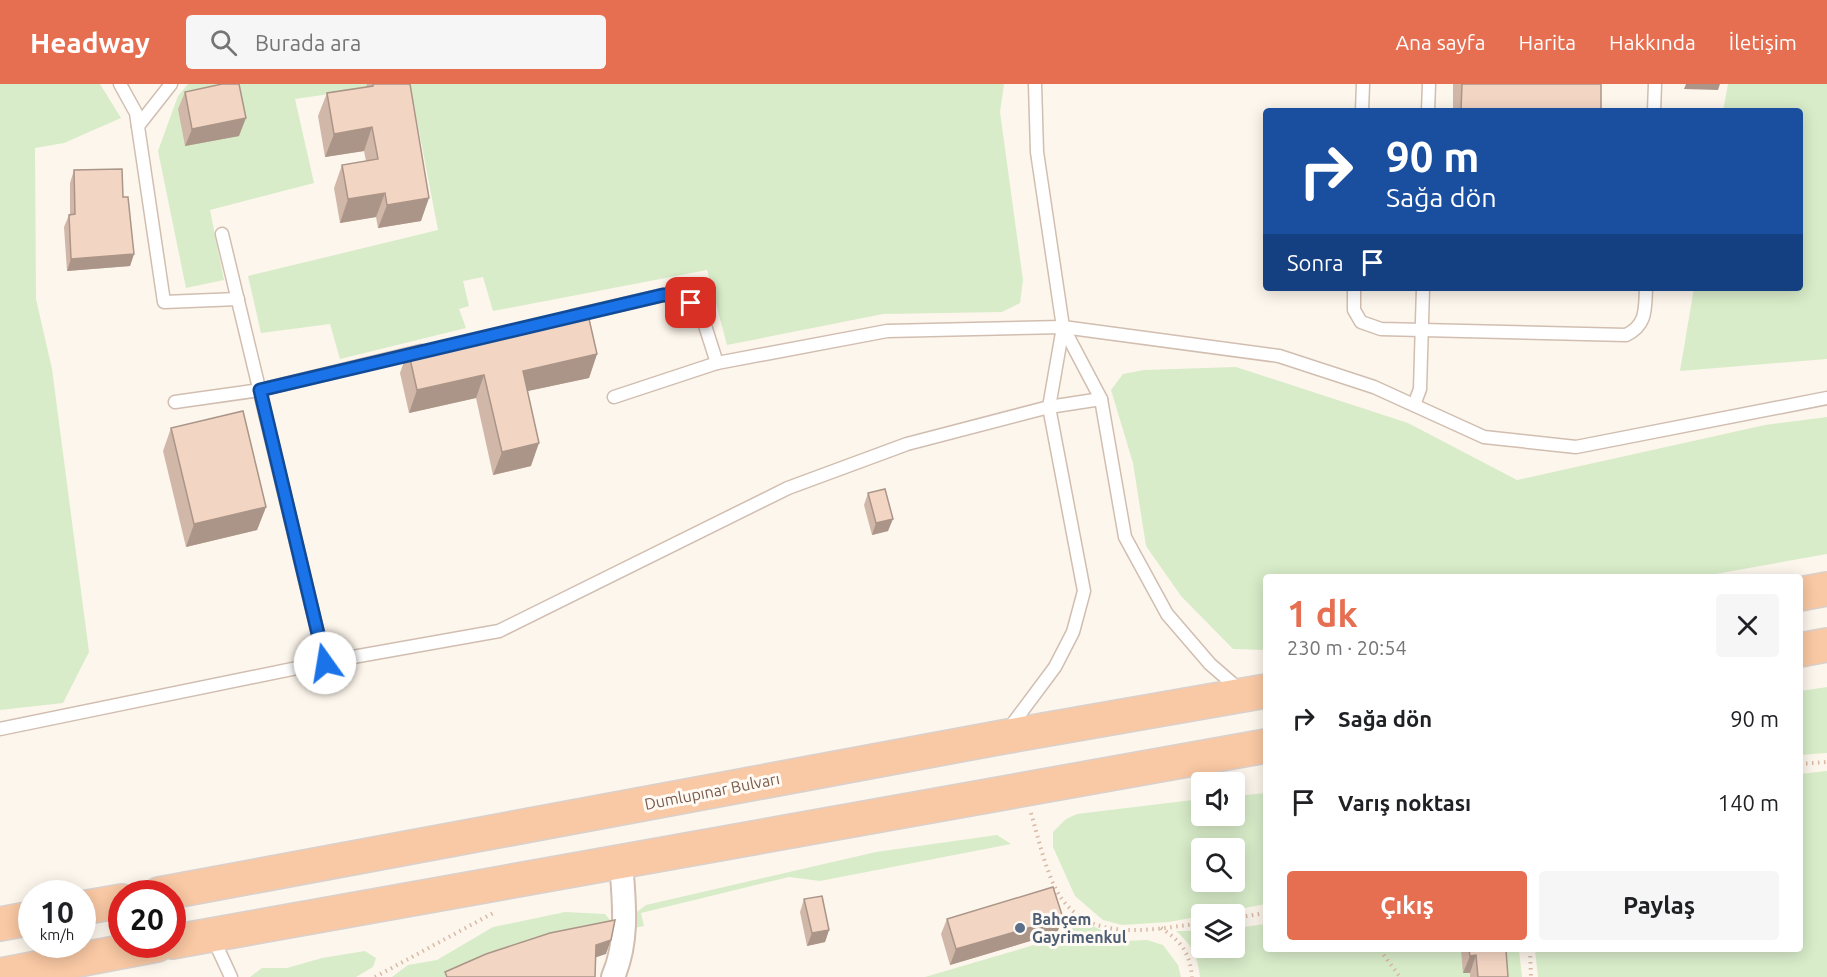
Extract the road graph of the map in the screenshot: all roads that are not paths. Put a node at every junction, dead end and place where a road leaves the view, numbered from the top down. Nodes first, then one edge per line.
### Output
1 (120, 84) edge
2 (171, 84) edge
3 (1035, 84) edge
4 (1363, 84) edge
5 (1429, 84) edge
6 (1655, 84) edge
7 (1362, 108) edge
8 (1428, 108) edge
9 (1654, 108) edge
10 (138, 126) junction
11 (222, 234) dead end
12 (1354, 291) edge
13 (1423, 291) edge
14 (1646, 291) edge
15 (238, 299) junction
16 (563, 318) edge
17 (1063, 327) junction
18 (1422, 329) junction
19 (429, 349) edge
20 (717, 363) junction
21 (260, 390) junction
22 (614, 398) dead end
23 (1827, 398) edge
24 (1101, 399) junction
25 (175, 402) dead end
26 (1414, 405) junction
27 (1049, 407) junction
28 (1827, 589) edge
29 (1803, 593) edge
30 (1827, 645) edge
31 (1803, 649) edge
32 (325, 663) junction
33 (1256, 693) edge
34 (0, 729) edge
35 (1003, 737) junction
36 (1263, 747) edge
37 (621, 862) junction
38 (186, 889) edge
39 (18, 921) edge
40 (0, 924) edge
41 (212, 935) junction
42 (186, 940) edge
43 (108, 954) edge
44 (0, 975) edge
45 (231, 977) edge
46 (613, 977) edge

1 - 10 lane
2 - 10 lane
3 - 17 lane
4 - 7 lane
5 - 8 lane
6 - 9 lane
10 - 15 lane
11 - 15 lane
12 - 18 lane
13 - 18 lane
14 - 18 lane
15 - 21 lane
16 - 20 lane
17 - 20 lane
17 - 24 lane
17 - 26 lane
17 - 27 lane
18 - 26 lane
19 - 21 lane
20 - 22 lane
21 - 25 lane
21 - 32 lane
23 - 26 lane
24 - 27 lane
24 - 33 lane
27 - 32 lane
27 - 35 lane
28 - 29 highway
30 - 31 highway
32 - 34 lane
33 - 35 highway, Dumlupınar Bulvarı
35 - 38 highway, Dumlupınar Bulvarı
36 - 37 highway
37 - 41 highway
37 - 46 street
39 - 40 highway
41 - 42 highway
41 - 45 lane
43 - 44 highway

